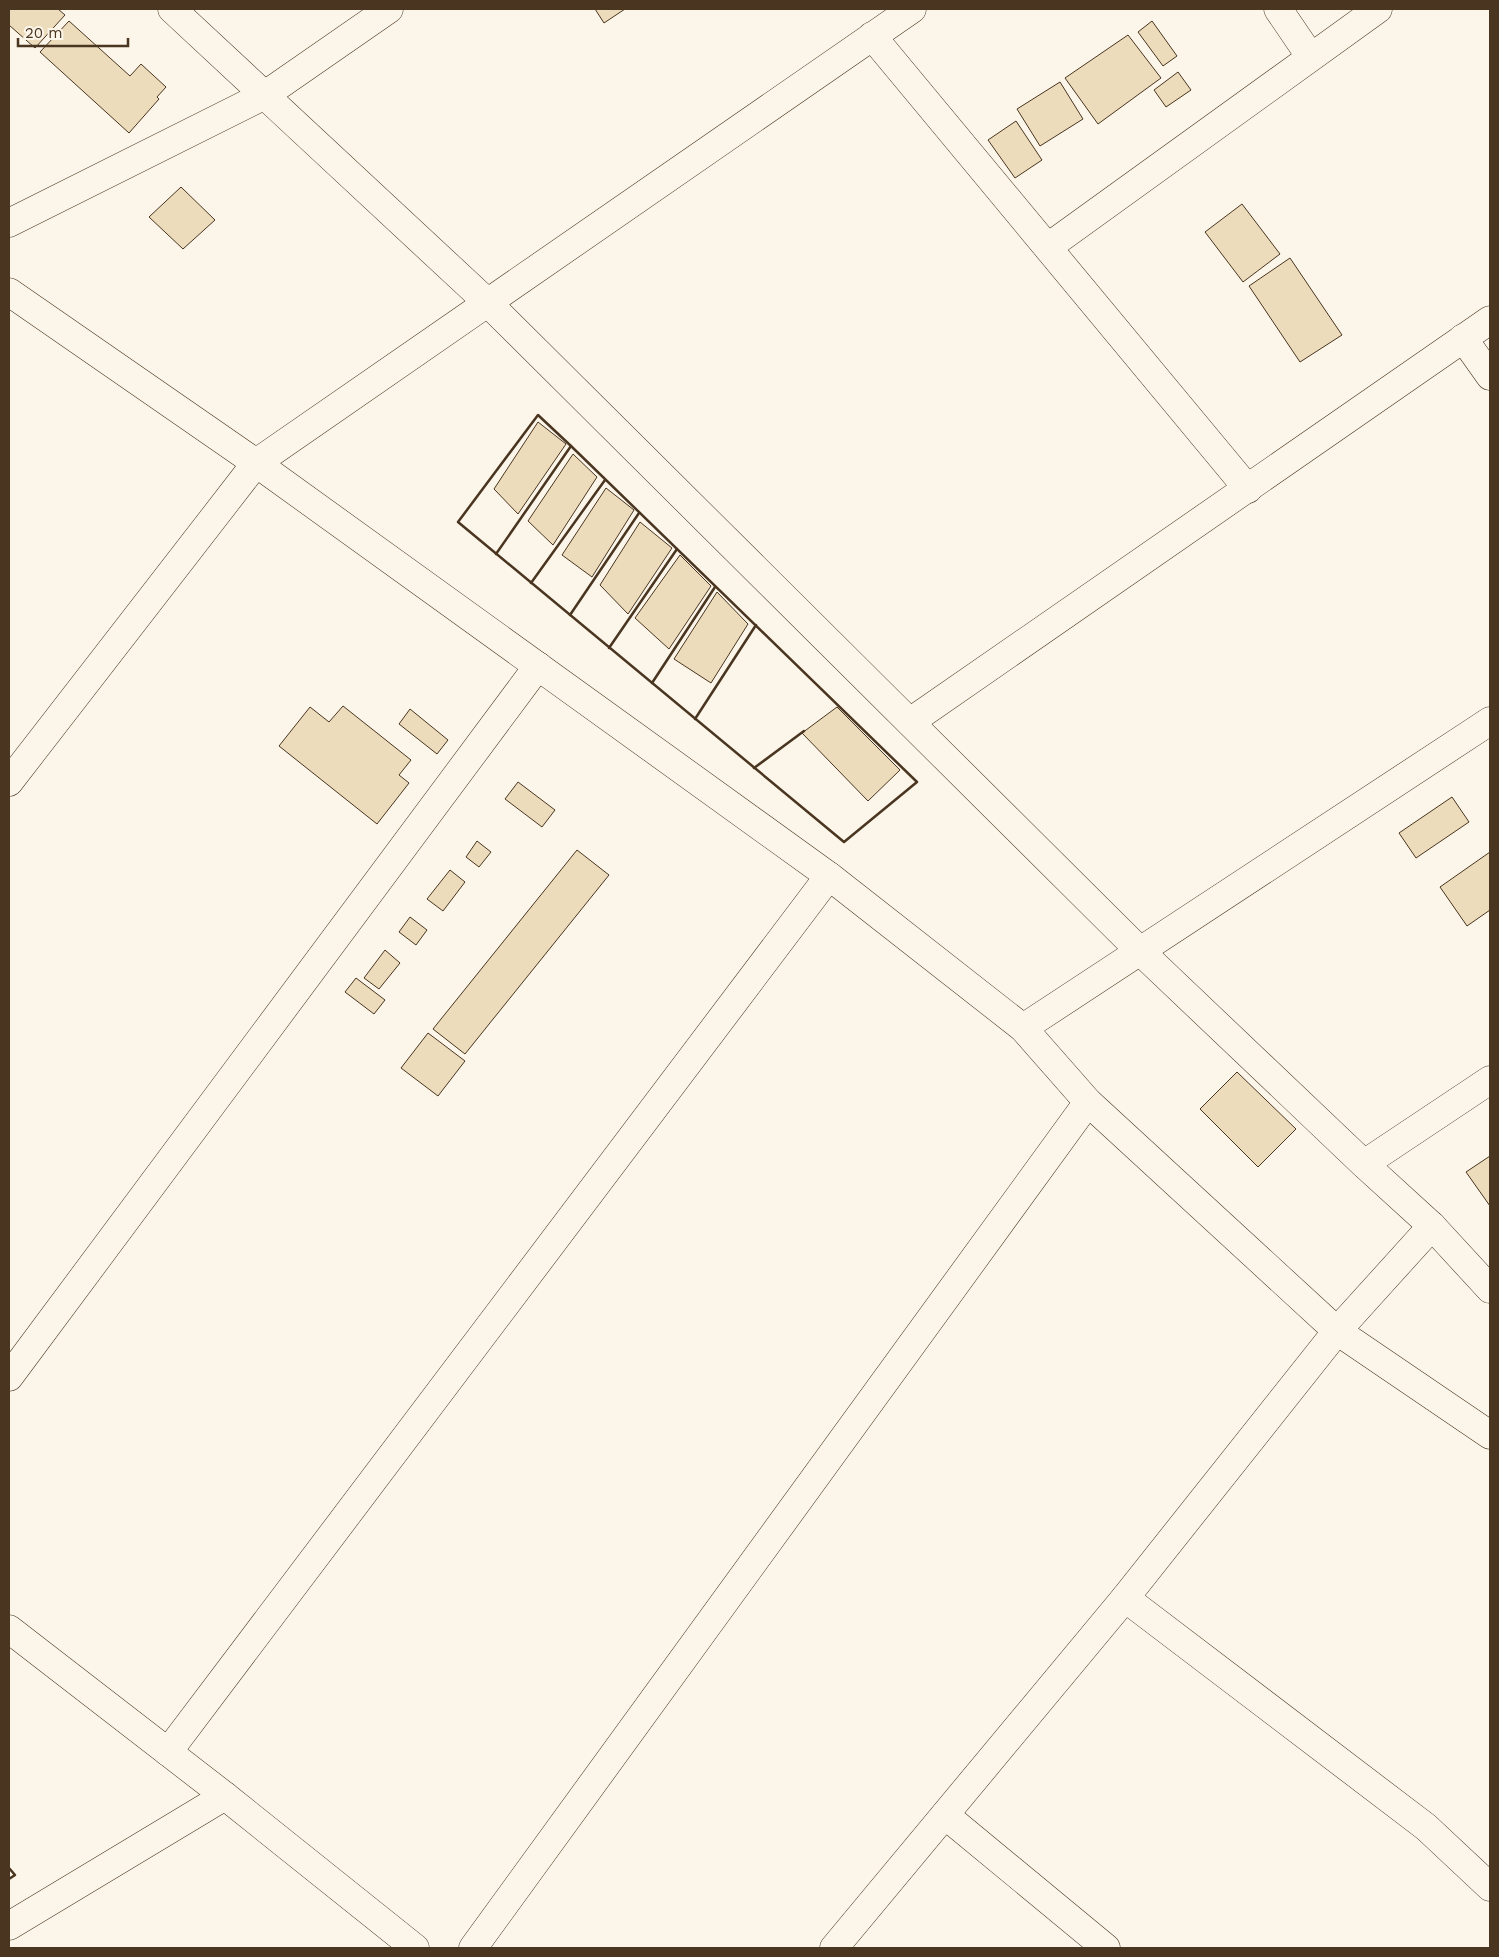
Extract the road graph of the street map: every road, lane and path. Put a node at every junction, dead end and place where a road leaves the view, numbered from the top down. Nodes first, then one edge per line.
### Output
1 (172, 9) edge
2 (389, 9) edge
3 (912, 9) edge
4 (1278, 9) edge
5 (1378, 9) edge
6 (872, 36) junction
7 (1310, 56) junction
8 (265, 95) junction
9 (9, 223) edge
10 (1048, 247) junction
11 (9, 292) edge
12 (488, 303) junction
13 (1490, 320) edge
14 (1463, 338) junction
15 (1490, 376) edge
16 (256, 463) junction
17 (1248, 489) junction
18 (538, 666) junction
19 (1490, 721) edge
20 (910, 722) junction
21 (9, 782) edge
22 (828, 876) junction
23 (1140, 951) junction
24 (1022, 1028) junction
25 (1490, 1080) edge
26 (1088, 1102) junction
27 (1364, 1164) junction
28 (1432, 1226) junction
29 (1490, 1289) edge
30 (1337, 1331) junction
31 (9, 1377) edge
32 (1490, 1435) edge
33 (1125, 1598) junction
34 (9, 1629) edge
35 (168, 1752) junction
36 (225, 1796) junction
37 (945, 1815) junction
38 (1490, 1887) edge
39 (9, 1926) edge
40 (414, 1948) edge
41 (473, 1948) edge
42 (834, 1948) edge
43 (1106, 1948) edge

1 - 8 street
2 - 8 street
3 - 6 street
4 - 7 street
5 - 7 street
6 - 10 street
6 - 12 street
7 - 10 street
8 - 9 street
8 - 12 street
10 - 17 street
11 - 16 street
12 - 16 street
12 - 20 street
13 - 14 street
14 - 15 street
14 - 17 street
16 - 18 street
16 - 21 street
17 - 20 street
18 - 22 street
18 - 31 street
19 - 23 street
20 - 23 street
22 - 24 street
22 - 35 street
23 - 24 street
23 - 27 street
24 - 26 street
25 - 27 street
26 - 30 street
26 - 41 street
27 - 28 street
28 - 29 street
28 - 30 street
30 - 32 street
30 - 33 street
33 - 37 street
33 - 38 street
34 - 35 street
35 - 36 street
36 - 39 street
36 - 40 street
37 - 42 street
37 - 43 street

